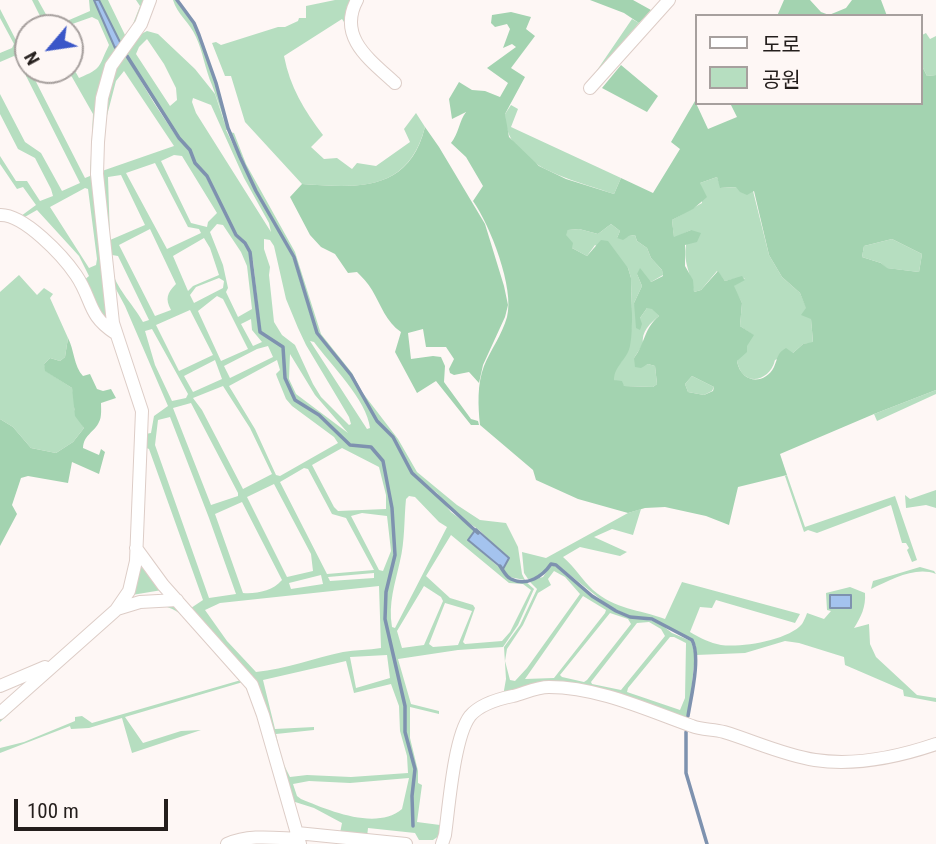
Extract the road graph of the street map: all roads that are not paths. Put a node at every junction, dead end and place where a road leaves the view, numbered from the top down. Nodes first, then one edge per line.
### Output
1 (150, 0) edge
2 (357, 0) edge
3 (669, 0) edge
4 (395, 83) dead end
5 (590, 88) dead end
6 (0, 215) edge
7 (116, 333) junction
8 (136, 548) junction
9 (177, 600) junction
10 (116, 610) junction
11 (74, 646) junction
12 (0, 686) edge
13 (0, 713) edge
14 (936, 744) edge
15 (298, 838) edge
16 (227, 844) edge
17 (406, 844) edge
18 (442, 844) edge

1 - 7 street
2 - 4 street
3 - 5 street
6 - 7 street
7 - 8 street
8 - 9 street
8 - 10 street
9 - 10 street
9 - 15 street
10 - 11 street
11 - 12 street
11 - 13 street
14 - 18 street
15 - 16 street
15 - 17 street

